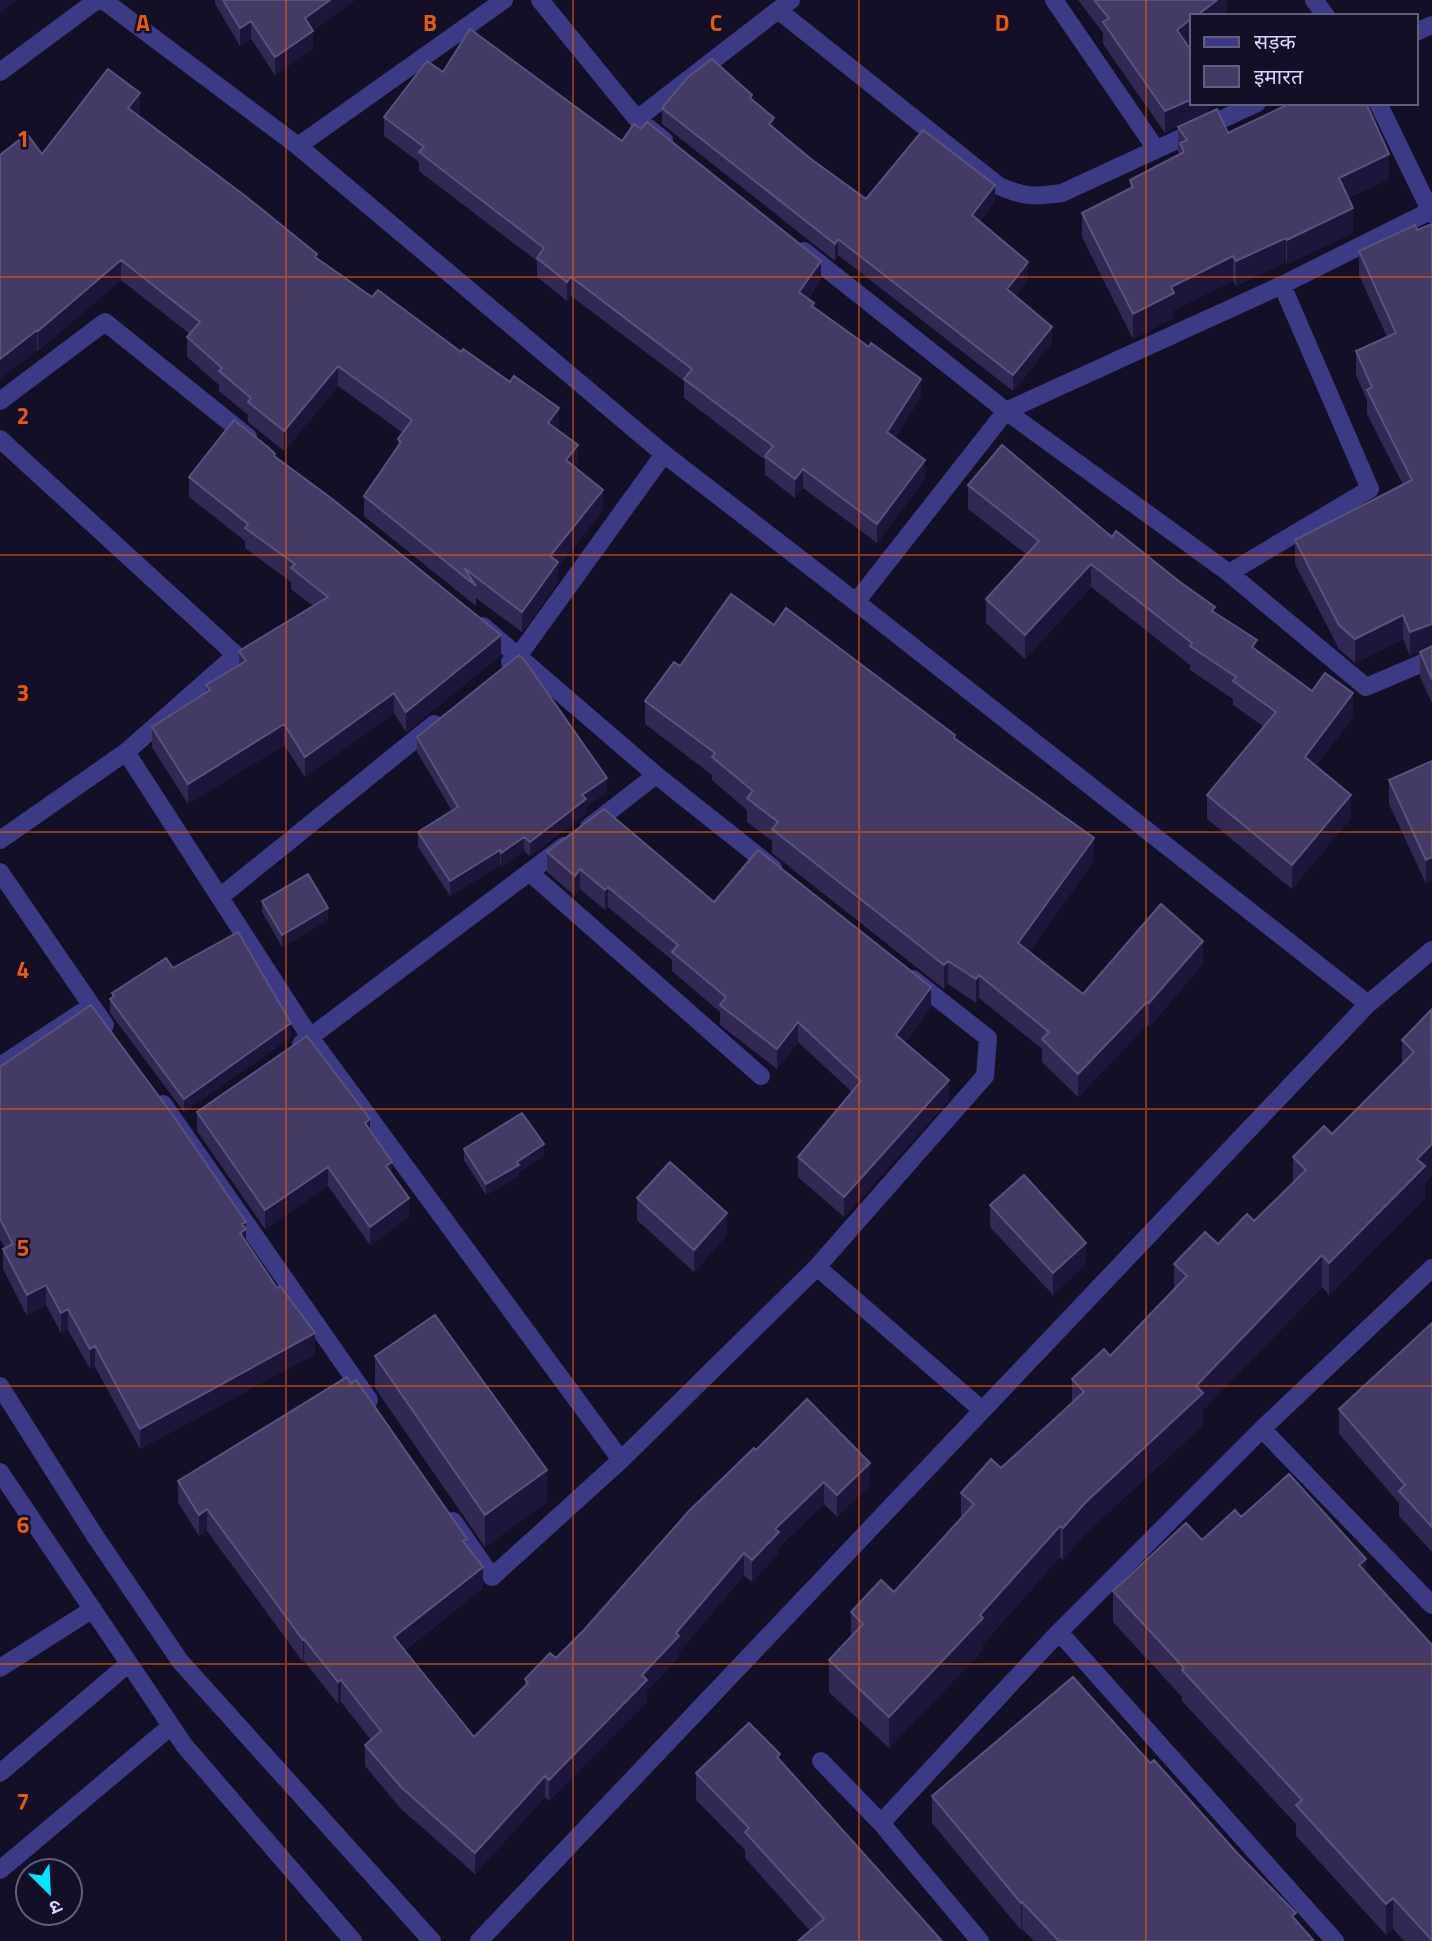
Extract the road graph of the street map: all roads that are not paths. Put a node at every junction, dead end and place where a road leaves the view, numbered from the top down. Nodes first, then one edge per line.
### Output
1 (97, 0) edge
2 (103, 0) edge
3 (504, 0) edge
4 (540, 0) edge
5 (1054, 0) edge
6 (784, 5) edge
7 (0, 72) edge
8 (1253, 105) edge
9 (1379, 105) edge
10 (637, 119) junction
11 (298, 146) junction
12 (1156, 149) junction
13 (681, 153) edge
14 (1432, 211) edge
15 (789, 239) edge
16 (1282, 285) junction
17 (0, 401) edge
18 (1006, 411) junction
19 (0, 439) edge
20 (258, 445) edge
21 (664, 454) junction
22 (1229, 573) junction
23 (856, 602) junction
24 (465, 611) edge
25 (519, 655) junction
26 (1432, 659) edge
27 (498, 673) edge
28 (444, 716) edge
29 (126, 752) junction
30 (656, 775) junction
31 (0, 840) edge
32 (0, 872) edge
33 (529, 872) junction
34 (784, 877) edge
35 (220, 897) junction
36 (1432, 950) edge
37 (902, 970) edge
38 (1368, 1004) junction
39 (91, 1006) junction
40 (310, 1037) junction
41 (116, 1039) edge
42 (289, 1052) edge
43 (0, 1066) edge
44 (761, 1076) dead end
45 (156, 1094) edge
46 (817, 1267) junction
47 (1432, 1268) edge
48 (0, 1386) edge
49 (982, 1410) junction
50 (383, 1420) edge
51 (1262, 1429) junction
52 (621, 1460) junction
53 (0, 1472) edge
54 (445, 1510) edge
55 (1432, 1605) edge
56 (93, 1609) junction
57 (1059, 1632) junction
58 (128, 1664) junction
59 (0, 1668) edge
60 (170, 1727) junction
61 (821, 1761) dead end
62 (0, 1773) edge
63 (881, 1823) junction
64 (0, 1870) edge
65 (353, 1941) edge
66 (432, 1941) edge
67 (479, 1941) edge
68 (980, 1941) edge
69 (1335, 1941) edge

1 - 7 street
2 - 11 street
3 - 11 street
4 - 10 street
5 - 12 street
6 - 10 street
6 - 12 street
8 - 12 street
9 - 14 street
10 - 13 street
11 - 21 street
14 - 16 street
15 - 18 street
16 - 18 street
16 - 22 street
17 - 20 street
18 - 22 street
18 - 23 street
19 - 29 street
21 - 23 street
21 - 25 street
22 - 26 street
23 - 38 street
24 - 25 street
25 - 27 street
25 - 30 street
28 - 35 street
29 - 31 street
29 - 35 street
30 - 33 street
30 - 34 street
32 - 39 street
33 - 40 street
33 - 44 street
35 - 40 street
36 - 38 street
37 - 46 street
38 - 49 street
39 - 41 street
39 - 43 street
40 - 42 street
40 - 52 street
45 - 50 street
46 - 49 street
46 - 52 street
47 - 51 street
48 - 66 street
49 - 67 street
51 - 55 street
51 - 57 street
52 - 54 street
53 - 56 street
56 - 58 street
56 - 59 street
57 - 63 street
57 - 69 street
58 - 60 street
58 - 62 street
60 - 64 street
60 - 65 street
61 - 63 street
63 - 68 street

